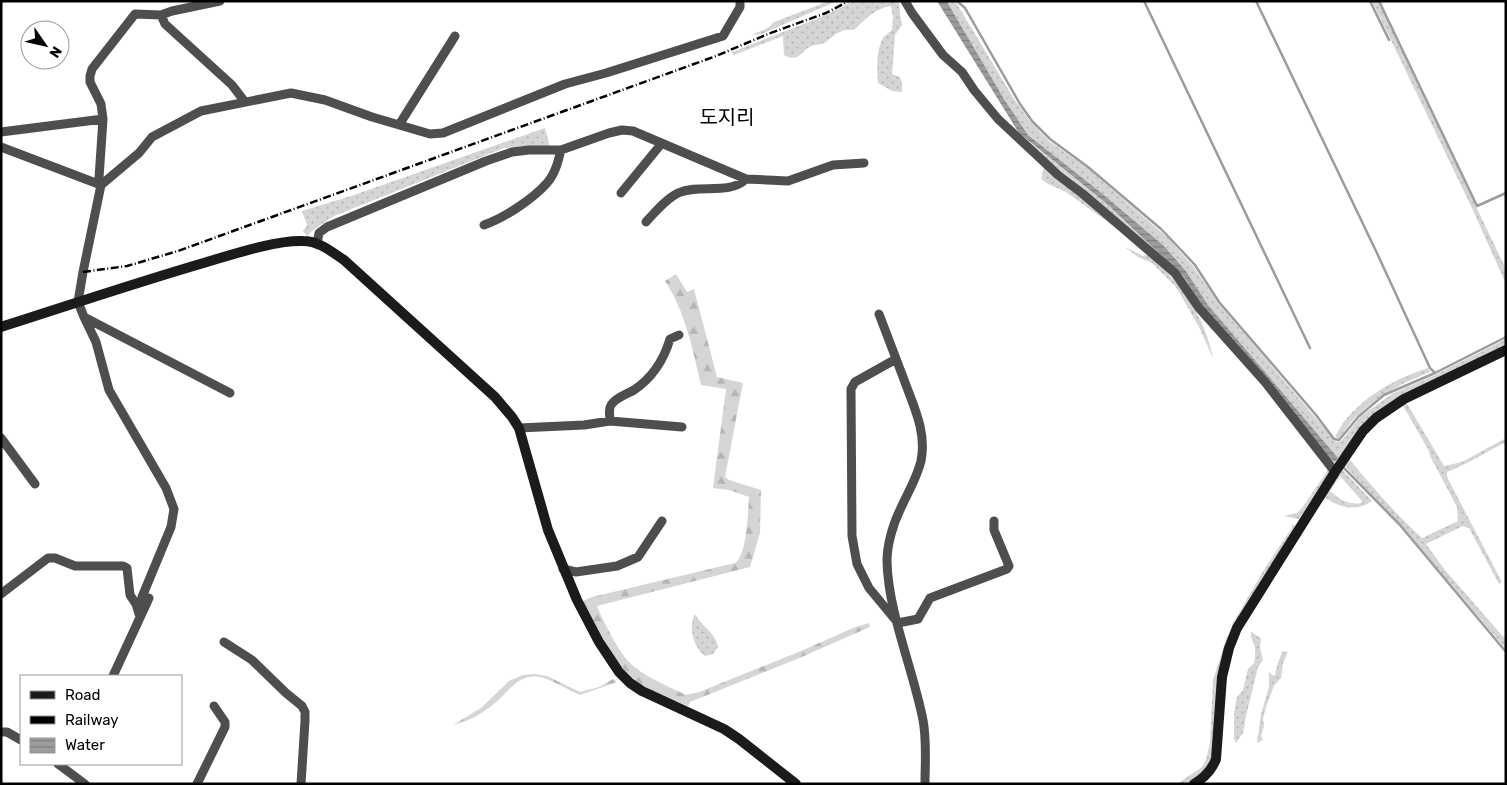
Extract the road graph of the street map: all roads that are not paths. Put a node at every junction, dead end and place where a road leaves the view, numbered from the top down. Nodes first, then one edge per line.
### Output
1 (220, 1) edge
2 (740, 1) edge
3 (905, 1) edge
4 (162, 15) junction
5 (455, 36) dead end
6 (244, 102) junction
7 (103, 119) junction
8 (398, 125) junction
9 (1, 132) edge
10 (662, 143) junction
11 (1, 147) edge
12 (561, 150) junction
13 (864, 163) dead end
14 (746, 178) junction
15 (101, 185) junction
16 (622, 193) dead end
17 (646, 222) dead end
18 (484, 225) dead end
19 (316, 244) junction
20 (78, 302) junction
21 (879, 314) dead end
22 (84, 316) junction
23 (1, 327) edge
24 (678, 334) dead end
25 (1506, 350) edge
26 (896, 359) junction
27 (230, 393) dead end
28 (610, 421) junction
29 (682, 427) dead end
30 (519, 428) junction
31 (1, 438) edge
32 (1334, 472) junction
33 (35, 484) dead end
34 (662, 521) dead end
35 (994, 521) dead end
36 (563, 569) junction
37 (1, 594) edge
38 (149, 598) dead end
39 (140, 616) junction
40 (898, 623) junction
41 (224, 642) dead end
42 (112, 675) edge
43 (214, 706) dead end
44 (1, 732) edge
45 (20, 739) edge
46 (62, 765) edge
47 (85, 784) edge
48 (197, 784) edge
49 (301, 784) edge
50 (796, 784) edge
51 (925, 784) edge
52 (1194, 784) edge

1 - 4 street
2 - 8 street
3 - 32 street
4 - 6 street
4 - 7 street
5 - 8 street
6 - 8 street
6 - 15 street
7 - 9 street
7 - 15 street
10 - 12 street
10 - 14 street
10 - 16 street
11 - 15 street
12 - 18 street
12 - 19 street
13 - 14 street
14 - 17 street
15 - 20 street
19 - 20 street
19 - 30 street
20 - 22 street
20 - 23 street
21 - 26 street
22 - 27 street
22 - 39 street
24 - 28 street
25 - 32 street
26 - 40 street
26 - 40 street
28 - 29 street
28 - 30 street
30 - 36 street
31 - 33 street
32 - 52 street
34 - 36 street
35 - 40 street
36 - 50 street
37 - 39 street
38 - 39 street
39 - 42 street
40 - 51 street
41 - 49 street
43 - 48 street
44 - 45 street
46 - 47 street

